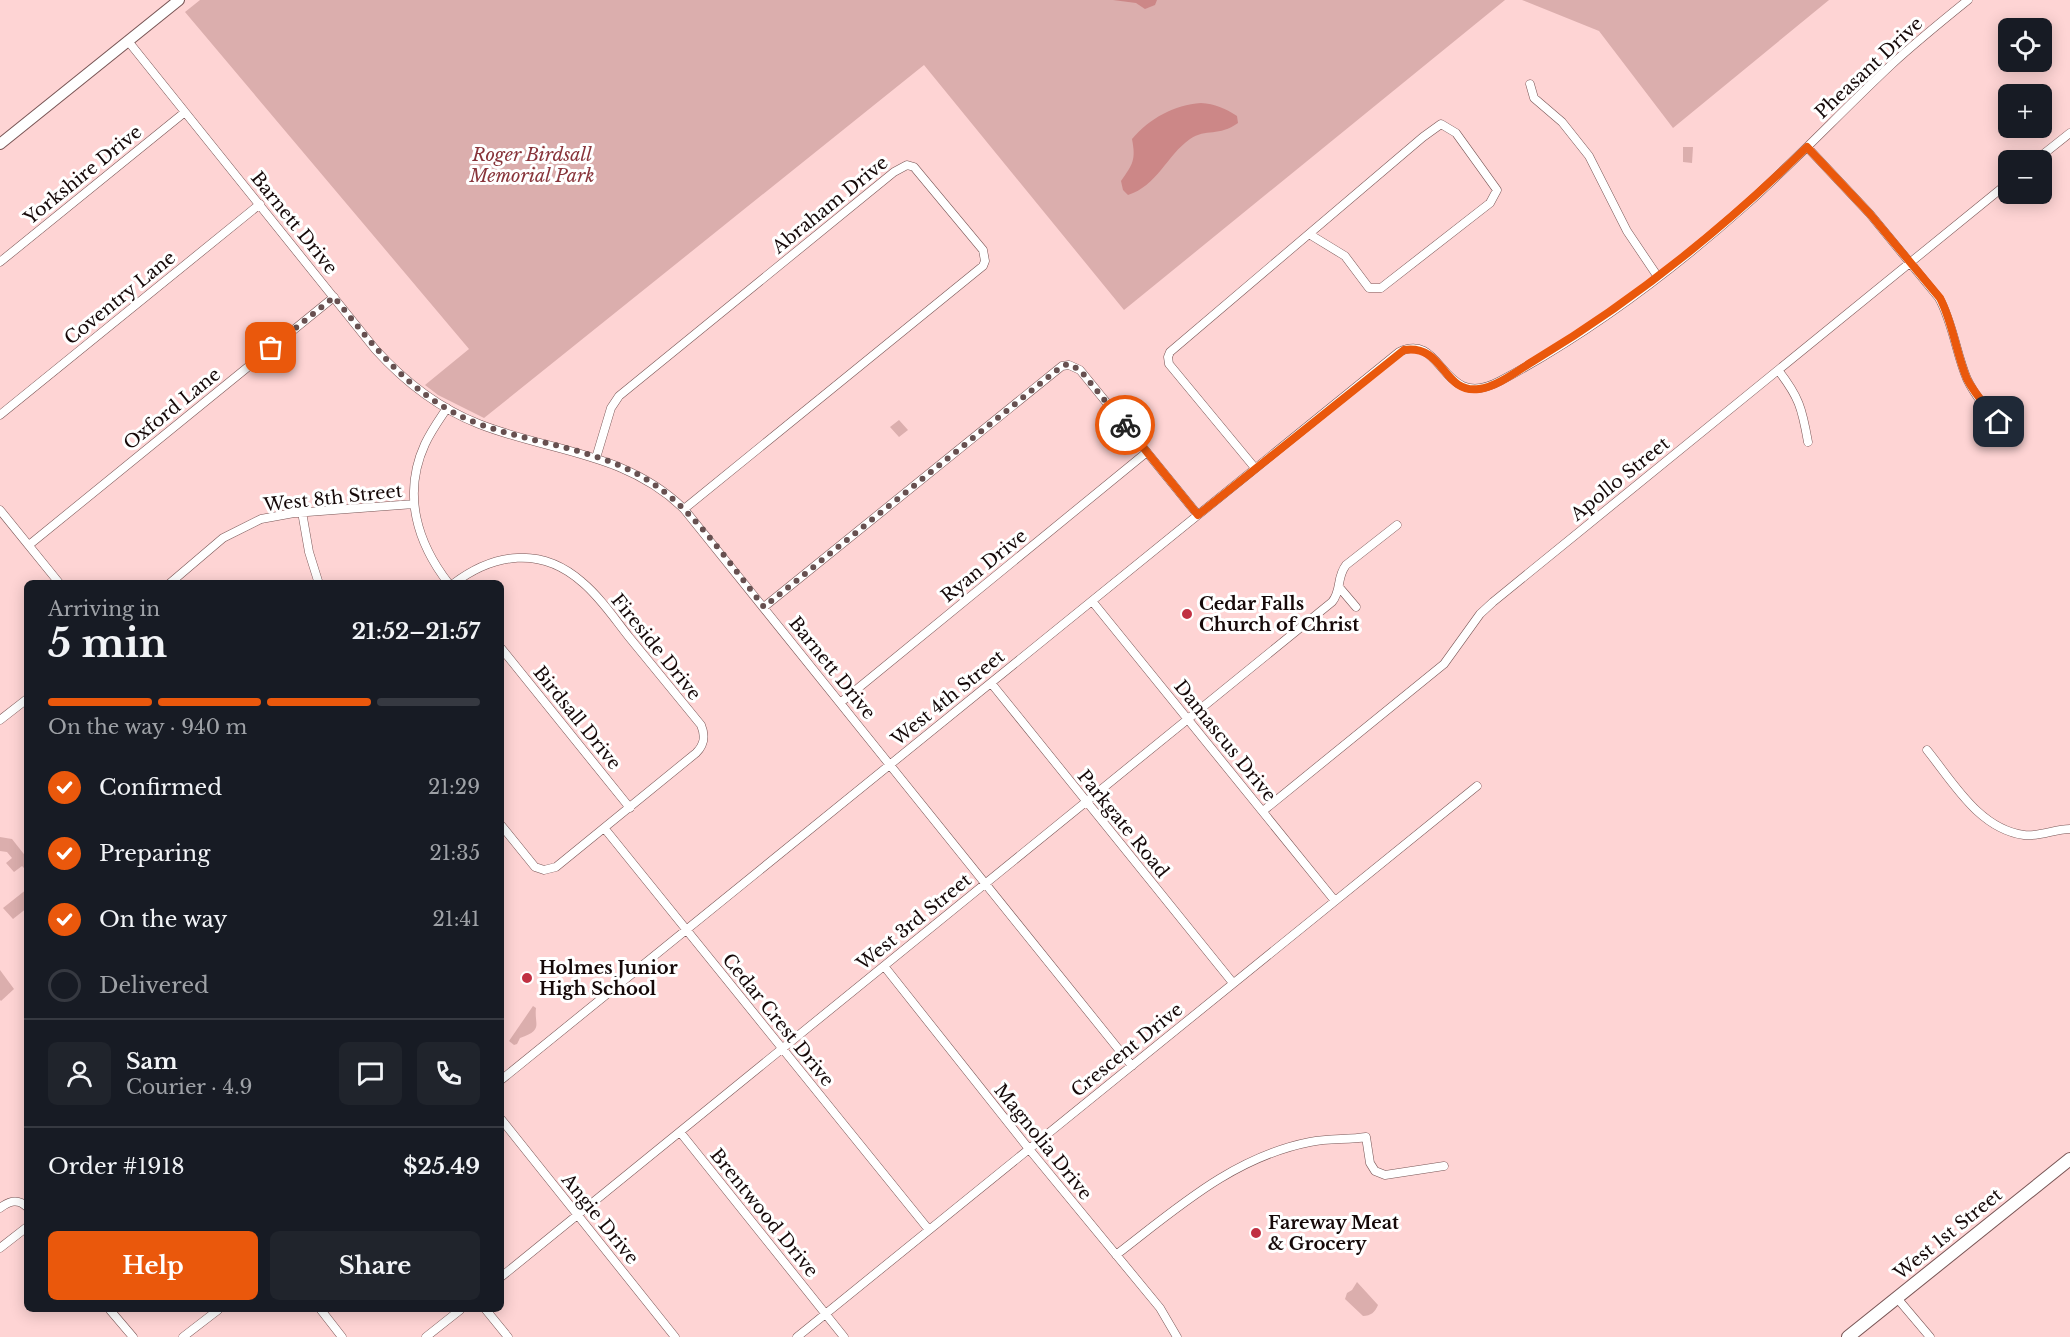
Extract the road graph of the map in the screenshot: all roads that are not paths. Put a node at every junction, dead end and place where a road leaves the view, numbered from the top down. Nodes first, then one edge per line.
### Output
1 (179, 0) edge
2 (1968, 0) edge
3 (128, 42) junction
4 (1530, 84) dead end
5 (185, 112) junction
6 (2070, 133) edge
7 (0, 144) edge
8 (1807, 147) junction
9 (2049, 150) edge
10 (1998, 191) edge
11 (260, 204) junction
12 (1309, 234) junction
13 (0, 262) edge
14 (1910, 262) junction
15 (1658, 277) junction
16 (334, 297) junction
17 (1417, 348) joint
18 (1778, 370) junction
19 (447, 408) junction
20 (0, 415) edge
21 (2010, 436) dead end
22 (1808, 442) dead end
23 (1147, 452) junction
24 (596, 458) junction
25 (1255, 468) junction
26 (414, 504) junction
27 (684, 509) junction
28 (0, 510) edge
29 (302, 512) junction
30 (1198, 515) junction
31 (1397, 525) dead end
32 (29, 545) junction
33 (57, 580) edge
34 (174, 580) edge
35 (318, 580) edge
36 (447, 580) edge
37 (458, 580) edge
38 (1339, 587) junction
39 (1092, 601) junction
40 (764, 607) junction
41 (1356, 607) dead end
42 (504, 652) edge
43 (990, 683) junction
44 (24, 701) edge
45 (840, 703) junction
46 (0, 720) edge
47 (1188, 720) junction
48 (1927, 750) dead end
49 (890, 765) junction
50 (1477, 786) dead end
51 (1086, 802) junction
52 (630, 807) junction
53 (1263, 811) junction
54 (504, 829) edge
55 (604, 829) junction
56 (2070, 829) edge
57 (986, 884) junction
58 (1335, 901) junction
59 (686, 929) junction
60 (884, 966) junction
61 (1233, 983) junction
62 (782, 1049) junction
63 (1132, 1066) junction
64 (504, 1078) edge
65 (504, 1123) edge
66 (680, 1132) junction
67 (1029, 1149) junction
68 (2070, 1159) edge
69 (1443, 1166) dead end
70 (24, 1205) edge
71 (0, 1208) edge
72 (578, 1215) junction
73 (24, 1229) edge
74 (929, 1230) junction
75 (0, 1248) edge
76 (1116, 1255) junction
77 (504, 1275) edge
78 (1897, 1298) junction
79 (112, 1312) edge
80 (215, 1312) edge
81 (323, 1312) edge
82 (457, 1312) edge
83 (488, 1312) edge
84 (826, 1314) junction
85 (133, 1337) edge
86 (183, 1337) edge
87 (342, 1337) edge
88 (426, 1337) edge
89 (508, 1337) edge
90 (675, 1337) edge
91 (797, 1337) edge
92 (844, 1337) edge
93 (1177, 1337) edge
94 (1848, 1337) edge
95 (1930, 1337) edge

1 - 3 main road
2 - 8 street, Pheasant Drive
3 - 5 street, Barnett Drive
3 - 7 main road
4 - 15 street
5 - 11 street, Barnett Drive
5 - 13 street, Yorkshire Drive
6 - 9 street
8 - 14 street
8 - 15 street, Pheasant Drive
10 - 14 street, Apollo Street
11 - 16 street, Barnett Drive
11 - 20 street, Coventry Lane
12 - 12 street
12 - 25 street
14 - 18 street, Apollo Street
14 - 21 street
15 - 17 street, Pheasant Drive
16 - 19 street, Barnett Drive
16 - 32 street, Oxford Lane
17 - 25 street, West 4th Street
18 - 22 street
18 - 53 street, Apollo Street
19 - 24 street, Barnett Drive
19 - 26 street
23 - 30 street
23 - 40 street
23 - 45 street, Ryan Drive
24 - 27 street, Barnett Drive
24 - 27 street, Abraham Drive
25 - 30 street, West 4th Street
26 - 29 street, West 8th Street
26 - 36 street
27 - 40 street, Barnett Drive
28 - 32 street
29 - 34 street, West 8th Street
29 - 35 street
30 - 39 street, West 4th Street
31 - 38 street, West 3rd Street
32 - 33 street
37 - 52 street, Fireside Drive
38 - 41 street
38 - 47 street, West 3rd Street
39 - 43 street, West 4th Street
39 - 47 street, Damascus Drive
40 - 45 street, Barnett Drive
42 - 52 street, Birdsall Drive
43 - 49 street, West 4th Street
43 - 51 street, Parkgate Road
44 - 46 street
45 - 49 street, Barnett Drive
47 - 51 street, West 3rd Street
47 - 53 street, Damascus Drive
48 - 56 street
49 - 57 street, Barnett Drive
49 - 59 street, West 4th Street
50 - 58 street, Crescent Drive
51 - 57 street, West 3rd Street
51 - 61 street, Parkgate Road
52 - 55 street, Fireside Drive
53 - 58 street, Damascus Drive
54 - 55 street, Fireside Drive
55 - 59 street, Cedar Crest Drive
57 - 60 street, West 3rd Street
57 - 63 street, Barnett Drive
58 - 61 street, Crescent Drive
59 - 62 street, Cedar Crest Drive
59 - 64 street, West 4th Street
60 - 62 street, West 3rd Street
60 - 67 street, Magnolia Drive
61 - 63 street, Crescent Drive
62 - 66 street, West 3rd Street
62 - 74 street, Cedar Crest Drive
63 - 67 street, Crescent Drive
65 - 72 street, Angie Drive
66 - 72 street, West 3rd Street
66 - 84 street, Brentwood Drive
67 - 74 street, Crescent Drive
67 - 76 street, Magnolia Drive
68 - 78 main road, West 1st Street
69 - 76 street
70 - 71 street
72 - 77 street, West 3rd Street
72 - 90 street, Angie Drive
73 - 75 street
74 - 84 street, Crescent Drive
76 - 93 street, Magnolia Drive
78 - 94 main road, West 1st Street
78 - 95 street
79 - 85 street
80 - 86 street
81 - 87 street
82 - 88 street
83 - 89 street
84 - 91 street, Crescent Drive
84 - 92 street, Brentwood Drive

